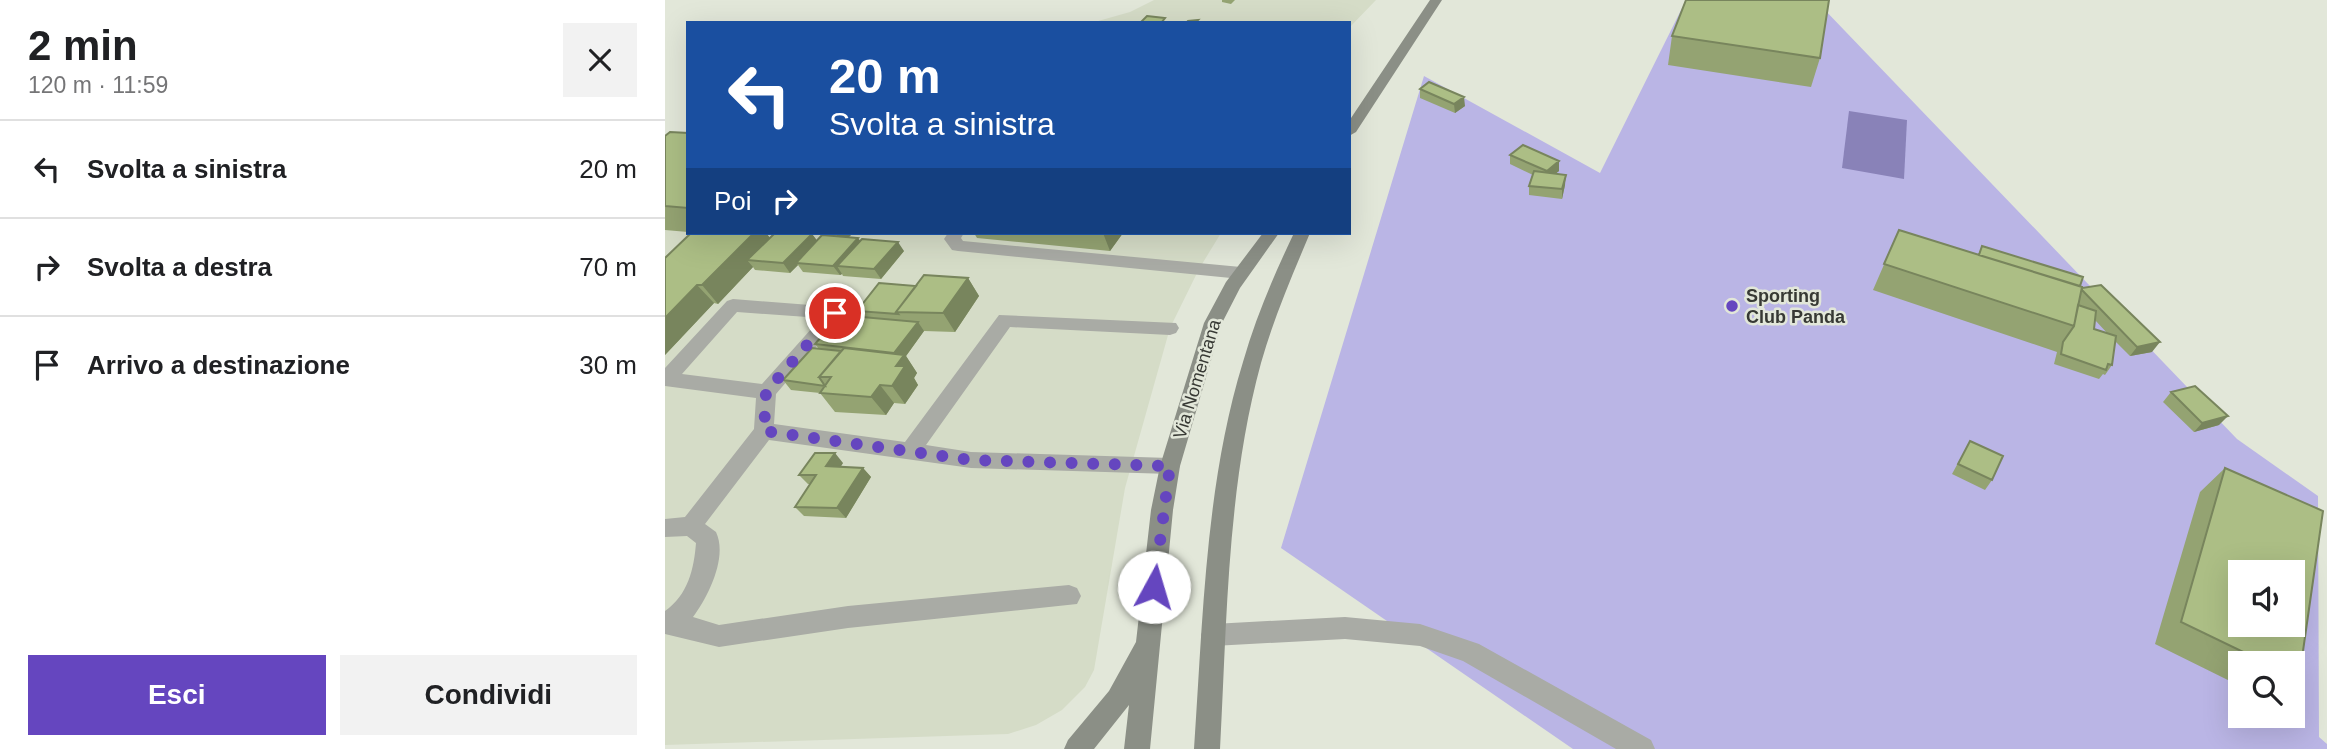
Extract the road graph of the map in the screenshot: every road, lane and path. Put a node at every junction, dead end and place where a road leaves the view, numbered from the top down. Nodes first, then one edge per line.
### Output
1 (1436, 0) edge
2 (1351, 129) edge
3 (954, 235) edge
4 (1270, 235) edge
5 (1301, 235) edge
6 (1241, 273) junction
7 (1170, 328) dead end
8 (766, 392) junction
9 (764, 431) junction
10 (910, 452) junction
11 (1170, 466) junction
12 (691, 526) junction
13 (665, 528) edge
14 (1069, 596) dead end
15 (668, 623) edge
16 (1213, 635) junction
17 (1148, 638) junction
18 (1077, 749) edge
19 (1137, 749) edge
20 (1207, 749) edge
21 (1642, 749) edge

1 - 2 main road
3 - 6 lane
4 - 6 main road, Via Nomentana
5 - 16 main road
6 - 11 main road, Via Nomentana
7 - 10 lane
8 - 8 lane
8 - 9 lane
9 - 10 lane
9 - 12 lane
10 - 11 lane
11 - 17 main road, Via Nomentana
12 - 13 lane
12 - 15 lane
14 - 15 lane
16 - 20 main road
16 - 21 lane
17 - 18 main road
17 - 19 main road, Via Nomentana

